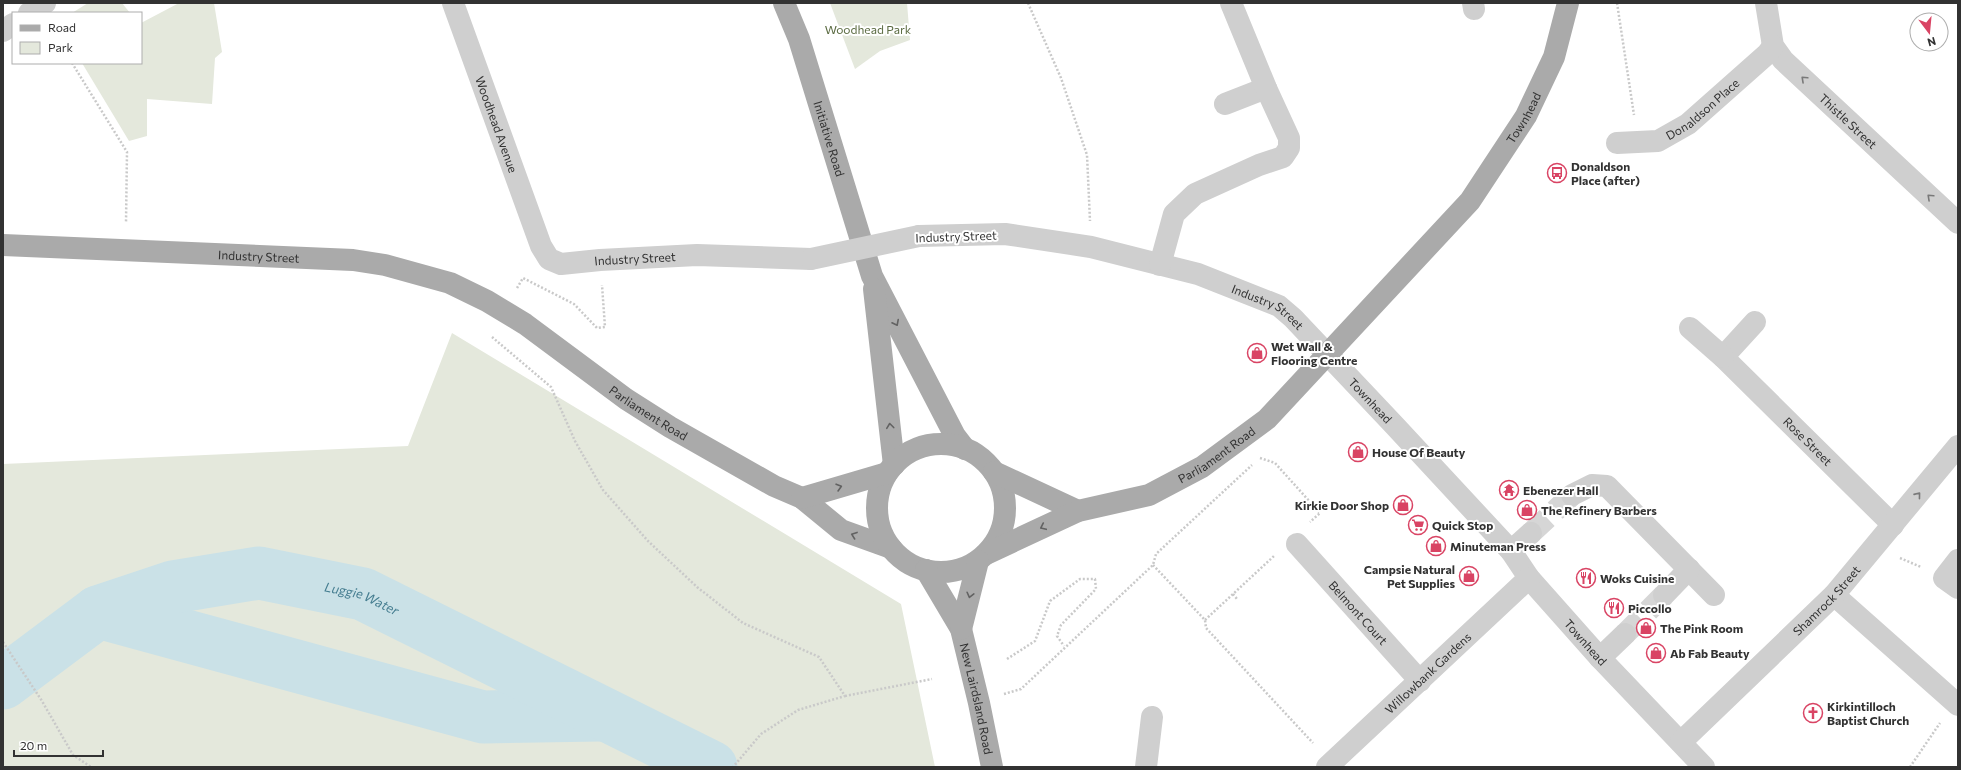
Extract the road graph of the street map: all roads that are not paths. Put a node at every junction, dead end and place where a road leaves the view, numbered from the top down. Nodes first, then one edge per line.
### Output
1 (45, 3) edge
2 (453, 3) edge
3 (784, 3) edge
4 (1231, 3) edge
5 (1568, 3) edge
6 (1766, 3) edge
7 (32, 12) edge
8 (12, 25) edge
9 (3, 31) edge
10 (1773, 46) junction
11 (1266, 88) junction
12 (1225, 104) dead end
13 (1617, 143) dead end
14 (1958, 223) edge
15 (3, 245) edge
16 (541, 246) joint
17 (1160, 265) junction
18 (872, 276) junction
19 (506, 311) joint
20 (1755, 322) dead end
21 (1690, 328) dead end
22 (1327, 354) junction
23 (1723, 357) junction
24 (1958, 446) edge
25 (965, 449) junction
26 (891, 469) junction
27 (994, 472) junction
28 (1572, 495) tunnel mouth
29 (802, 498) junction
30 (1078, 511) junction
31 (1893, 525) junction
32 (1531, 533) tunnel mouth
33 (1296, 544) dead end
34 (891, 548) junction
35 (1511, 551) junction
36 (982, 558) junction
37 (1958, 560) edge
38 (1689, 569) junction
39 (926, 570) junction
40 (1529, 578) junction
41 (1951, 583) edge
42 (1664, 595) tunnel mouth
43 (1714, 595) dead end
44 (1834, 595) junction
45 (961, 630) junction
46 (1625, 634) tunnel mouth
47 (1600, 658) junction
48 (1420, 681) junction
49 (1957, 703) edge
50 (1152, 717) dead end
51 (1681, 742) junction
52 (1329, 765) edge
53 (992, 767) edge
54 (1146, 767) edge
55 (1704, 767) edge

1 - 7 street
2 - 16 street, Woodhead Avenue
3 - 18 main road, Initiative Road
4 - 11 street
5 - 22 main road, Townhead
6 - 10 street, Thistle Street
8 - 9 street
10 - 13 street, Donaldson Place
14 -> 10 street, Thistle Street
11 - 12 street
11 - 17 street
15 - 19 main road, Industry Street
16 - 17 street, Industry Street, bridge
17 - 22 street, Industry Street
18 -> 25 main road
26 -> 18 main road
19 - 29 main road, Parliament Road
20 - 23 street
21 - 23 street, Rose Street
22 - 30 main road, Parliament Road
22 - 35 street, Townhead
23 - 31 street, Rose Street
31 -> 24 street, Shamrock Street
25 - 26 main road
25 - 27 main road
29 -> 26 main road
26 - 34 main road
27 - 30 main road
27 - 36 main road
28 - 38 street
34 -> 29 main road, Parliament Road
30 -> 36 main road, Parliament Road
31 - 44 street, Shamrock Street
32 - 35 street
33 - 48 street, Belmont Court
34 - 39 main road
35 - 40 street, Townhead
36 - 39 main road
36 -> 45 main road, New Lairdsland Road
37 - 41 street
38 - 42 street
38 - 43 street
39 - 45 main road, New Lairdsland Road
40 - 47 street, Townhead
40 - 48 street, Willowbank Gardens
44 - 49 street
44 - 51 street, Shamrock Street
45 - 53 main road, New Lairdsland Road
46 - 47 street
47 - 51 street, Townhead
48 - 52 street, Willowbank Gardens
50 - 54 street
51 - 55 street, Townhead

